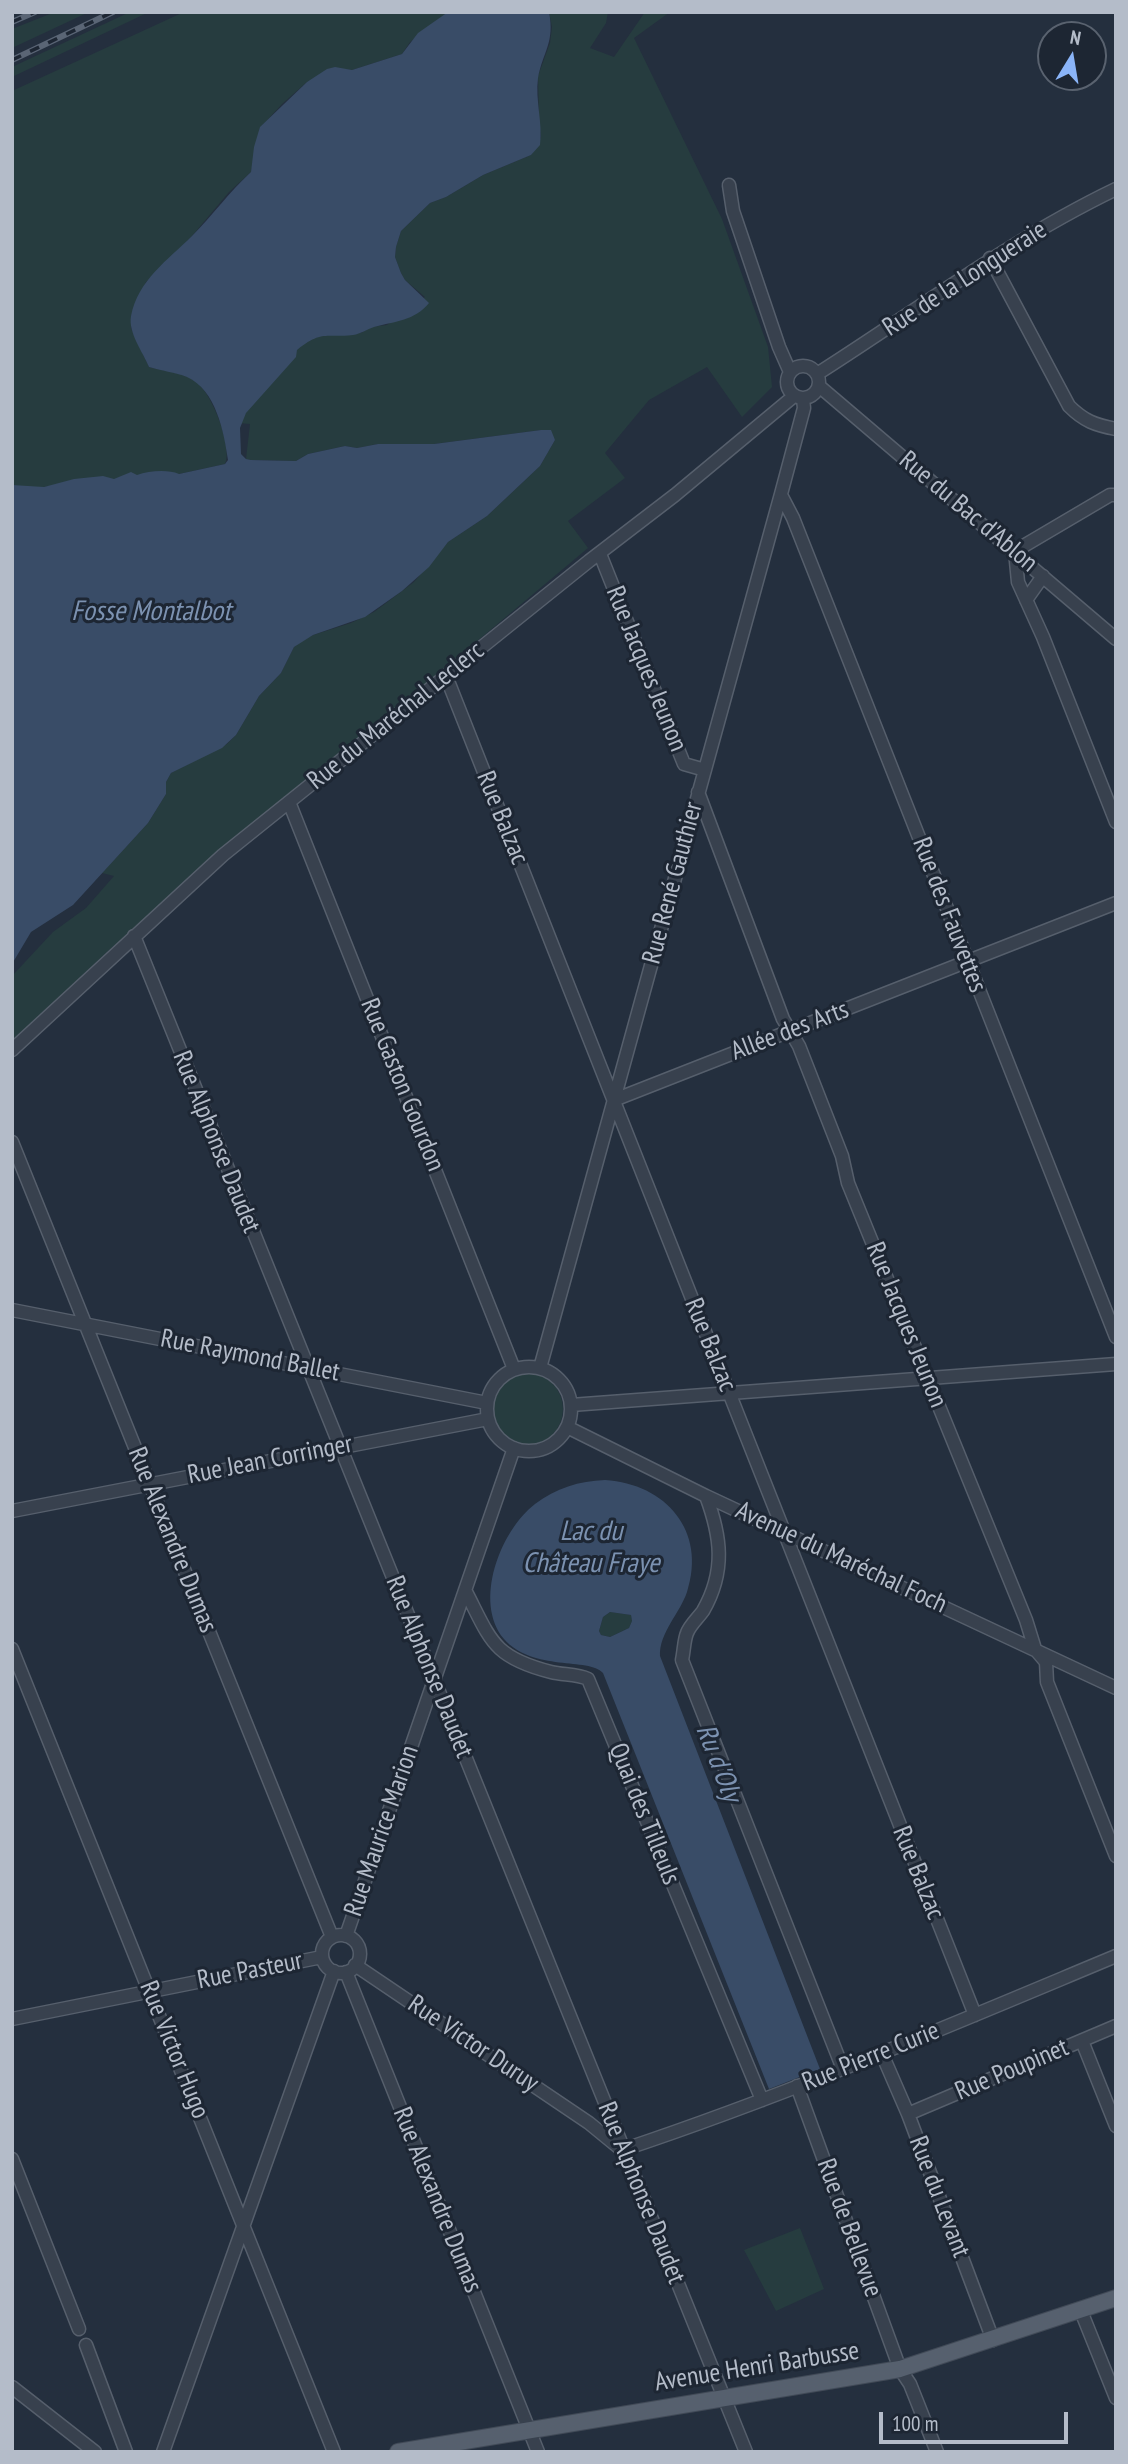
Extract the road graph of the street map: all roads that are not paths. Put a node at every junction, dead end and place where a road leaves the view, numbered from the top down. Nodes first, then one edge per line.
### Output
1 (729, 185) dead end
2 (1116, 189) edge
3 (990, 258) junction
4 (790, 372) junction
5 (818, 380) junction
6 (798, 397) junction
7 (1116, 429) edge
8 (781, 494) junction
9 (1116, 495) edge
10 (1015, 551) junction
11 (600, 554) junction
12 (1043, 576) junction
13 (1026, 600) junction
14 (1116, 639) edge
15 (446, 676) junction
16 (705, 770) junction
17 (698, 792) junction
18 (289, 802) junction
19 (1116, 822) edge
20 (1116, 903) edge
21 (134, 936) junction
22 (967, 963) junction
23 (791, 1030) junction
24 (12, 1050) edge
25 (614, 1100) junction
26 (12, 1142) edge
27 (12, 1310) edge
28 (86, 1324) junction
29 (1116, 1337) edge
30 (1116, 1364) edge
31 (306, 1367) junction
32 (540, 1368) junction
33 (514, 1369) junction
34 (927, 1378) junction
35 (730, 1393) junction
36 (487, 1403) junction
37 (571, 1405) junction
38 (488, 1419) junction
39 (567, 1427) junction
40 (340, 1447) junction
41 (514, 1448) junction
42 (149, 1483) junction
43 (706, 1496) junction
44 (12, 1511) edge
45 (783, 1531) junction
46 (465, 1590) junction
47 (1035, 1649) junction
48 (12, 1650) edge
49 (434, 1680) junction
50 (1116, 1688) edge
51 (1116, 1856) edge
52 (339, 1937) junction
53 (1116, 1956) edge
54 (322, 1957) junction
55 (345, 1969) junction
56 (150, 1991) junction
57 (975, 2015) junction
58 (12, 2019) edge
59 (1116, 2026) edge
60 (1082, 2041) junction
61 (882, 2054) junction
62 (843, 2069) junction
63 (797, 2086) junction
64 (762, 2100) junction
65 (908, 2115) junction
66 (611, 2121) junction
67 (589, 2123) junction
68 (1116, 2126) edge
69 (622, 2150) junction
70 (12, 2160) edge
71 (243, 2225) junction
72 (1116, 2298) edge
73 (1082, 2311) junction
74 (79, 2329) dead end
75 (993, 2340) junction
76 (86, 2345) dead end
77 (901, 2369) junction
78 (12, 2387) edge
79 (724, 2398) junction
80 (1116, 2398) edge
81 (529, 2429) junction
82 (81, 2446) edge
83 (95, 2452) edge
84 (126, 2452) edge
85 (163, 2452) edge
86 (334, 2452) edge
87 (398, 2452) edge
88 (538, 2452) edge
89 (746, 2452) edge
90 (937, 2452) edge

1 - 4 street
2 - 3 street, Rue de la Longueraie
3 - 5 street, Rue de la Longueraie
3 - 7 street
4 - 5 street
4 - 6 street
5 - 6 street
5 - 10 street, Rue du Bac d'Ablon
6 - 8 street, Rue René Gauthier
6 - 11 street, Rue du Maréchal Leclerc
8 - 16 street, Rue René Gauthier
8 - 22 street, Rue des Fauvettes
9 - 10 street
10 - 12 street, Rue du Bac d'Ablon
10 - 13 street
11 - 15 street, Rue du Maréchal Leclerc
11 - 16 street, Rue Jacques Jeunon
12 - 13 street
12 - 14 street, Rue du Bac d'Ablon
13 - 19 street
15 - 18 street, Rue du Maréchal Leclerc
15 - 25 street, Rue Balzac
16 - 17 street, Rue René Gauthier
17 - 23 street, Rue Jacques Jeunon
17 - 25 street, Rue René Gauthier
18 - 21 street, Rue du Maréchal Leclerc
18 - 33 street, Rue Gaston Gourdon
20 - 22 street, Allée des Arts
21 - 24 street, Rue du Maréchal Leclerc
21 - 31 street, Rue Alphonse Daudet
22 - 23 street, Allée des Arts
22 - 29 street, Rue des Fauvettes
23 - 25 street, Allée des Arts
23 - 34 street, Rue Jacques Jeunon
25 - 32 street, Rue René Gauthier
25 - 35 street, Rue Balzac
26 - 28 street, Rue Alexandre Dumas
27 - 28 street, Rue Raymond Ballet
28 - 31 street, Rue Raymond Ballet
28 - 42 street, Rue Alexandre Dumas
30 - 34 street
31 - 36 street, Rue Raymond Ballet
31 - 40 street, Rue Alphonse Daudet
32 - 33 street
32 - 37 street
33 - 36 street
34 - 35 street
34 - 47 street, Rue Jacques Jeunon
35 - 37 street
35 - 45 street, Rue Balzac
36 - 38 street
37 - 39 street
38 - 40 street, Rue Jean Corringer
38 - 41 street
39 - 41 street
39 - 43 street, Avenue du Maréchal Foch
40 - 42 street, Rue Jean Corringer
40 - 49 street, Rue Alphonse Daudet
41 - 46 street, Rue Maurice Marion
42 - 44 street, Rue Jean Corringer
42 - 52 street, Rue Alexandre Dumas
43 - 45 street, Avenue du Maréchal Foch
43 - 62 street
45 - 47 street, Avenue du Maréchal Foch
45 - 57 street, Rue Balzac
46 - 49 street, Rue Maurice Marion
46 - 64 street, Quai des Tilleuls
47 - 50 street, Avenue du Maréchal Foch
47 - 51 street, Rue Jacques Jeunon
48 - 56 street, Rue Victor Hugo
49 - 52 street, Rue Maurice Marion
49 - 66 street, Rue Alphonse Daudet
52 - 54 street
52 - 55 street
53 - 57 street, Rue Pierre Curie
54 - 55 street
54 - 56 street, Rue Pasteur
55 - 67 street, Rue Victor Duruy
55 - 71 street
55 - 81 street, Rue Alexandre Dumas
56 - 58 street, Rue Pasteur
56 - 71 street, Rue Victor Hugo
57 - 61 street, Rue Pierre Curie
59 - 60 street, Rue Poupinet
60 - 65 street, Rue Poupinet
60 - 68 street
61 - 62 street, Rue Pierre Curie
61 - 65 street, Rue du Levant
62 - 63 street, Rue Pierre Curie
63 - 64 street, Rue Pierre Curie
63 - 77 street, Rue de Bellevue
64 - 69 street, Rue Pierre Curie
65 - 75 street, Rue du Levant
66 - 67 street
66 - 69 street, Rue Alphonse Daudet
67 - 69 street, Rue Victor Duruy
69 - 79 street, Rue Alphonse Daudet
70 - 74 street
71 - 85 street
71 - 86 street, Rue Victor Hugo
72 - 73 main road, Avenue Henri Barbusse
73 - 75 main road, Avenue Henri Barbusse
73 - 80 street
75 - 77 main road, Avenue Henri Barbusse
76 - 84 street
77 - 79 main road, Avenue Henri Barbusse
77 - 90 street, Rue de Bellevue
78 - 82 street
79 - 81 main road, Avenue Henri Barbusse
79 - 89 street, Rue Alphonse Daudet
81 - 87 main road, Avenue Henri Barbusse
81 - 88 street, Rue Alexandre Dumas
82 - 83 street

